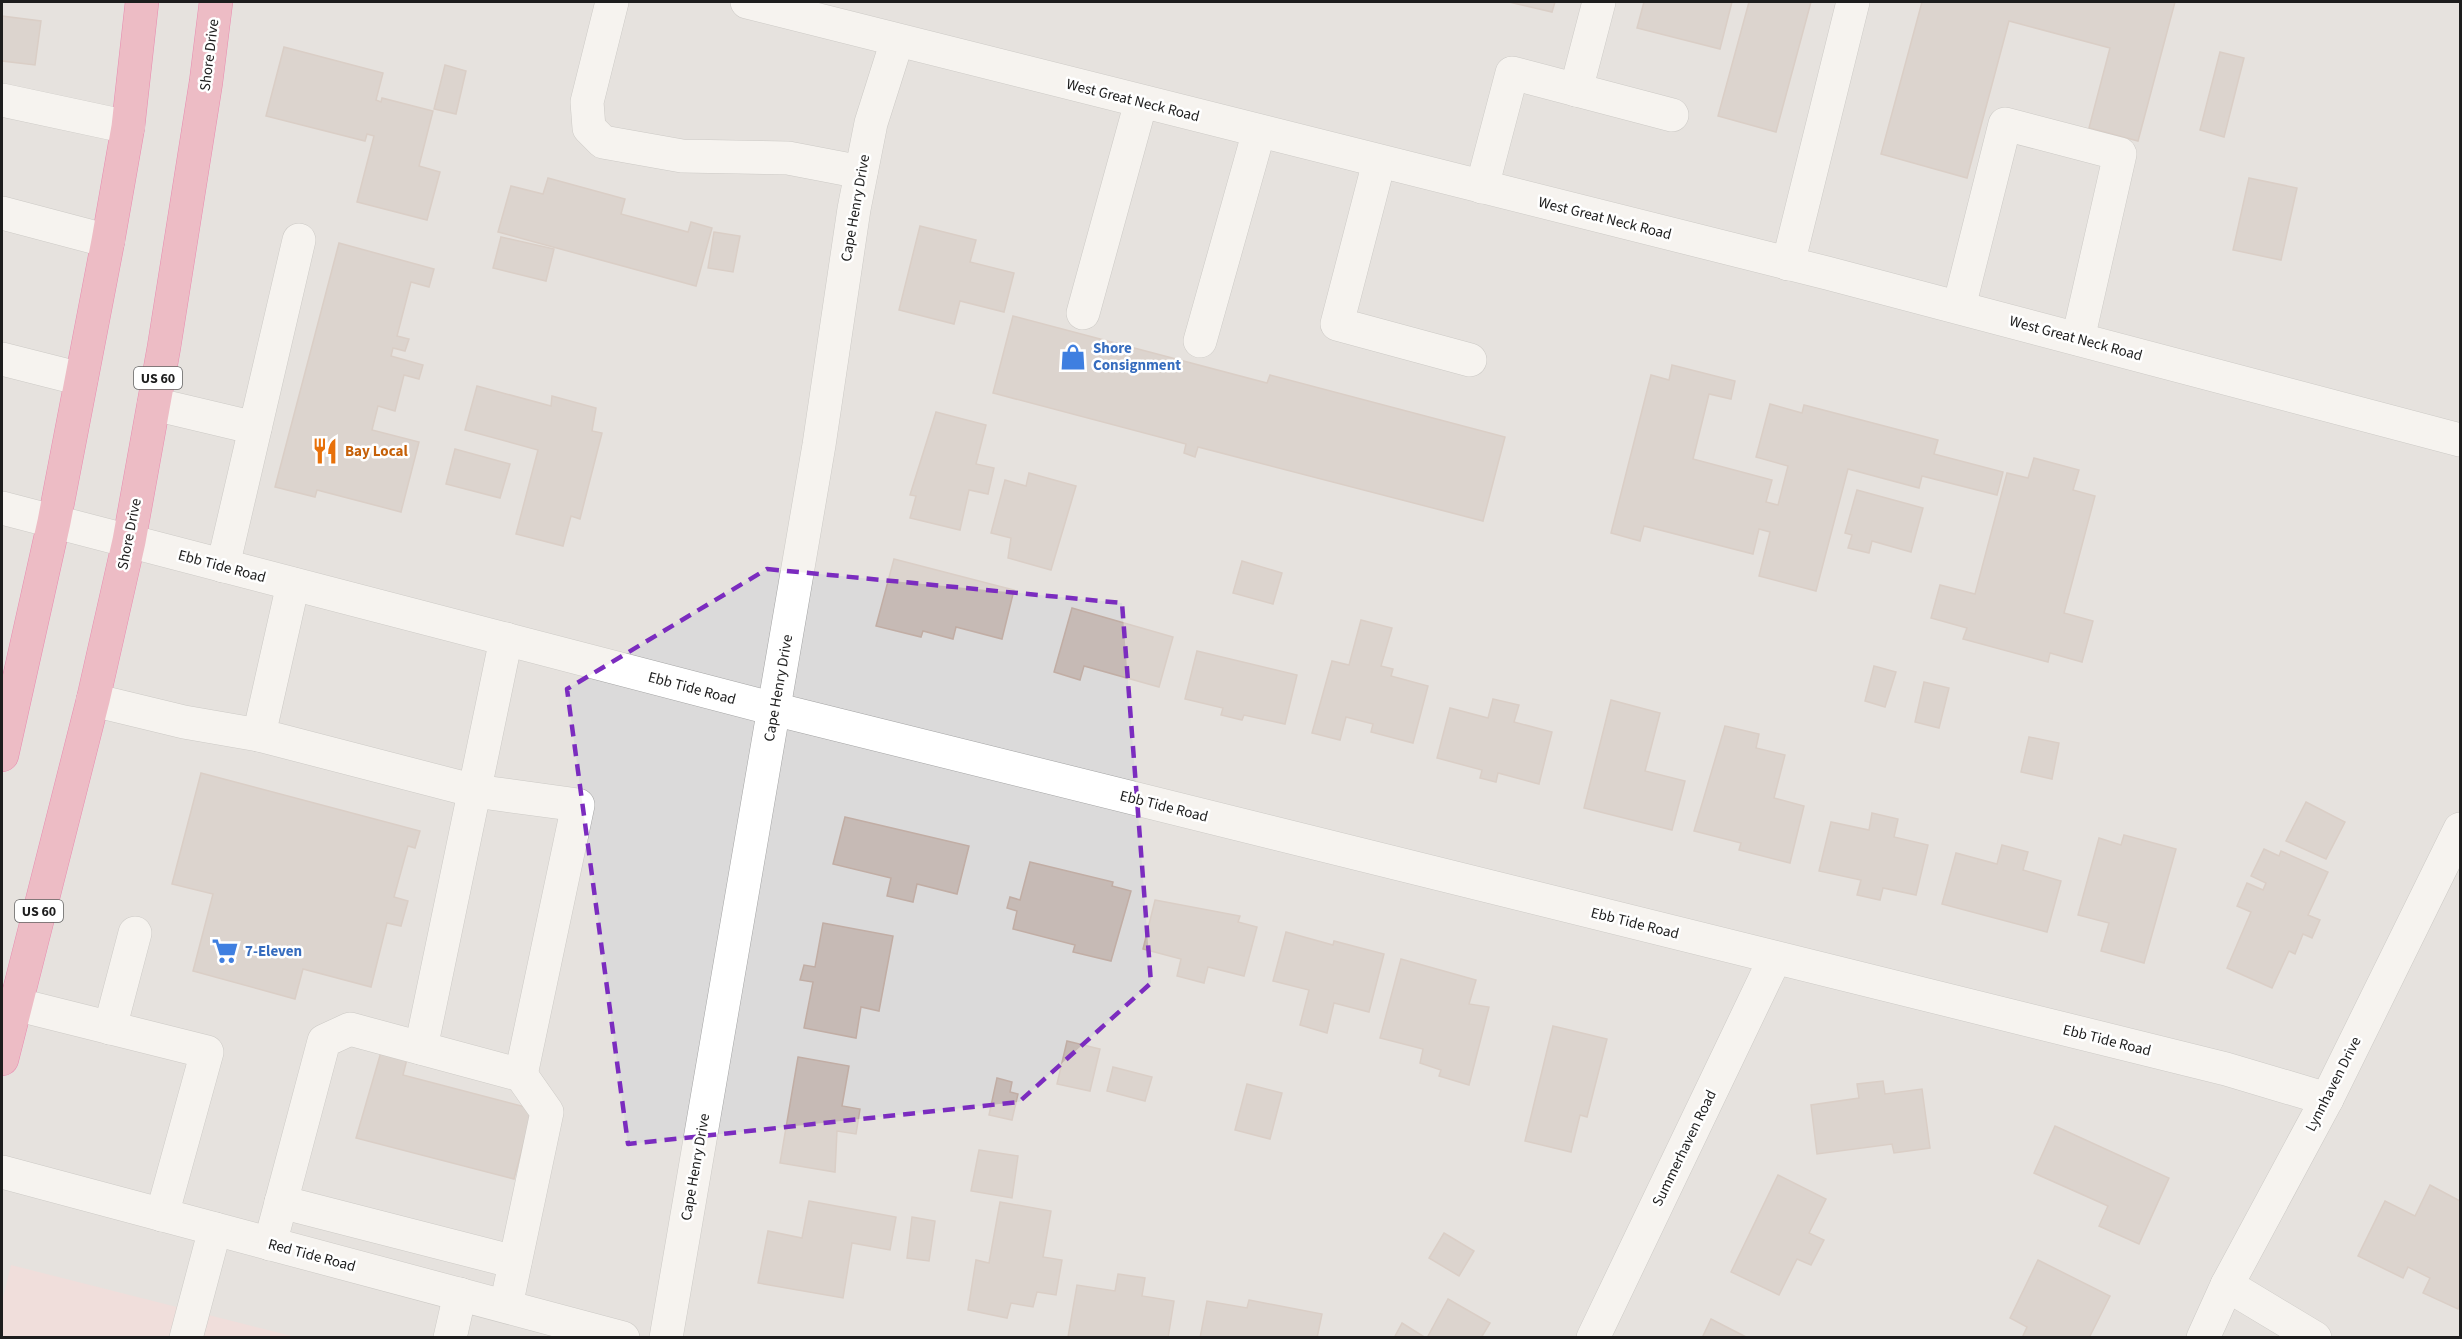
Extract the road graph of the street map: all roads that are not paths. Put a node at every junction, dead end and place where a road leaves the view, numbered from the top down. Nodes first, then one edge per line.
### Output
1 (142, 2) edge
2 (216, 2) edge
3 (612, 2) edge
4 (747, 2) edge
5 (1599, 2) edge
6 (1853, 2) edge
7 (897, 41) junction
8 (1576, 90) junction
9 (2, 100) edge
10 (1141, 102) junction
11 (1672, 115) dead end
12 (128, 127) junction
13 (1259, 131) junction
14 (1379, 162) junction
15 (861, 172) junction
16 (1482, 187) junction
17 (2, 213) edge
18 (299, 240) dead end
19 (108, 241) junction
20 (1788, 264) junction
21 (1959, 307) junction
22 (1083, 313) dead end
23 (2078, 339) junction
24 (1200, 341) dead end
25 (2, 358) edge
26 (1470, 360) dead end
27 (81, 379) junction
28 (154, 404) junction
29 (255, 428) junction
30 (2460, 440) edge
31 (2, 508) edge
32 (54, 522) junction
33 (129, 541) junction
34 (223, 566) junction
35 (293, 584) junction
36 (506, 639) junction
37 (93, 700) junction
38 (774, 709) junction
39 (259, 735) junction
40 (2, 755) edge
41 (475, 791) junction
42 (2460, 829) edge
43 (135, 933) dead end
44 (1775, 958) junction
45 (15, 1004) junction
46 (110, 1028) junction
47 (421, 1048) junction
48 (2, 1059) edge
49 (521, 1075) junction
50 (2327, 1099) junction
51 (2, 1172) edge
52 (281, 1202) junction
53 (162, 1215) junction
54 (215, 1228) junction
55 (270, 1244) junction
56 (515, 1262) junction
57 (2227, 1285) junction
58 (460, 1294) junction
59 (506, 1306) junction
60 (192, 1336) edge
61 (450, 1338) edge
62 (622, 1338) edge
63 (666, 1338) edge
64 (1593, 1338) edge
65 (2203, 1338) edge
66 (2315, 1338) edge

1 - 12 highway
2 - 28 highway, Shore Drive / US 60
3 - 15 street
4 - 7 street, West Great Neck Road
5 - 8 street
6 - 20 street
7 - 10 street, West Great Neck Road
7 - 15 street, Cape Henry Drive
8 - 11 street
8 - 16 street
9 - 12 street
10 - 13 street, West Great Neck Road
10 - 22 street
12 - 19 highway
13 - 14 street, West Great Neck Road
13 - 24 street
14 - 16 street, West Great Neck Road
14 - 26 street
15 - 38 street, Cape Henry Drive
16 - 20 street, West Great Neck Road
17 - 19 street
18 - 29 street
19 - 27 highway
20 - 21 street, West Great Neck Road
21 - 23 street, West Great Neck Road
21 - 23 street
23 - 30 street, West Great Neck Road
25 - 27 street
27 - 32 highway
28 - 29 street
28 - 33 highway, Shore Drive / US 60
29 - 34 street
31 - 32 street, Ebb Tide Road
32 - 33 street, Ebb Tide Road
32 - 40 highway
33 - 34 street, Ebb Tide Road
33 - 37 highway, Shore Drive / US 60
34 - 35 street, Ebb Tide Road
35 - 36 street, Ebb Tide Road
35 - 39 street
36 - 38 street, Ebb Tide Road
36 - 41 street
37 - 39 street
37 - 45 highway, Shore Drive / US 60
38 - 44 street, Ebb Tide Road
38 - 63 street, Cape Henry Drive
39 - 41 street
41 - 47 street
41 - 49 street
42 - 50 street, Lynnhaven Drive
43 - 46 street
44 - 50 street, Ebb Tide Road
44 - 64 street, Summerhaven Road
45 - 46 street
45 - 48 highway, Shore Drive / US 60
46 - 53 street
47 - 49 street
47 - 52 street
49 - 56 street
50 - 57 street, Lynnhaven Drive
51 - 53 street, Red Tide Road
52 - 55 street
52 - 56 street
53 - 54 street, Red Tide Road
54 - 55 street, Red Tide Road
54 - 60 street
55 - 58 street, Red Tide Road
56 - 59 street
57 - 65 street, Lynnhaven Drive
57 - 66 street
58 - 59 street, Red Tide Road
58 - 61 street
59 - 62 street, Red Tide Road

